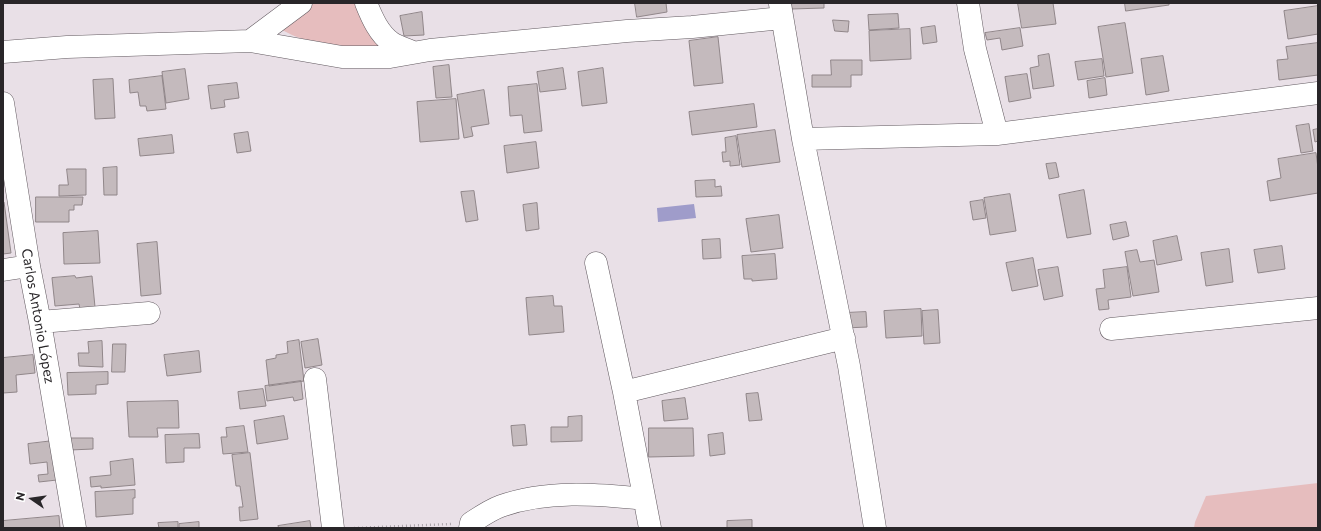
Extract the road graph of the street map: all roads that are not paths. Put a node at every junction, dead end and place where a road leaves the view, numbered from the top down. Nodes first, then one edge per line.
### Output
1 (301, 3) edge
2 (366, 3) edge
3 (968, 3) edge
4 (781, 10) edge
5 (250, 41) junction
6 (3, 52) edge
7 (413, 52) junction
8 (1318, 93) edge
9 (3, 104) edge
10 (996, 134) junction
11 (803, 139) junction
12 (596, 264) dead end
13 (29, 266) junction
14 (3, 270) edge
15 (1318, 308) edge
16 (149, 313) dead end
17 (40, 322) junction
18 (1111, 329) dead end
19 (844, 338) junction
20 (315, 379) dead end
21 (624, 392) junction
22 (644, 499) junction
23 (471, 526) edge
24 (75, 528) edge
25 (333, 528) edge
26 (650, 528) edge
27 (875, 528) edge

1 - 5 street
2 - 7 street
3 - 10 street
4 - 7 street
4 - 11 street
5 - 6 street
5 - 7 street
8 - 10 street
9 - 13 street, Carlos Antonio López
10 - 11 street
11 - 19 street
12 - 21 street
13 - 14 street
13 - 17 street, Carlos Antonio López
15 - 18 street
16 - 17 street
17 - 24 street, Carlos Antonio López
19 - 21 street
19 - 27 street
20 - 25 street
21 - 22 street
22 - 23 street
22 - 26 street

